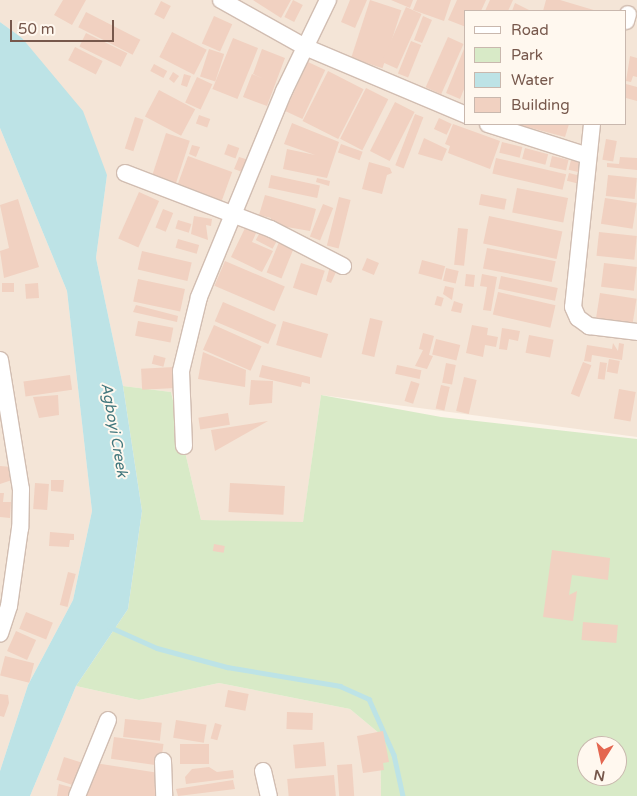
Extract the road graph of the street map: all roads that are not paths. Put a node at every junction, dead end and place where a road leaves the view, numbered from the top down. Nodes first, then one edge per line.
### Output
1 (221, 0) edge
2 (328, 0) edge
3 (305, 47) junction
4 (464, 114) edge
5 (491, 125) edge
6 (592, 125) edge
7 (588, 156) junction
8 (125, 173) dead end
9 (232, 217) junction
10 (343, 266) dead end
11 (637, 332) edge
12 (0, 360) edge
13 (184, 446) dead end
14 (7, 564) edge
15 (0, 634) edge
16 (108, 720) dead end
17 (163, 761) dead end
18 (263, 771) dead end
19 (77, 796) edge
20 (164, 796) edge
21 (268, 796) edge

1 - 3 street
2 - 3 street
3 - 4 street
3 - 9 street
5 - 7 street
6 - 7 street
7 - 11 street
8 - 9 street
9 - 10 street
9 - 13 street
12 - 14 street
14 - 15 street
16 - 19 street
17 - 20 street
18 - 21 street

